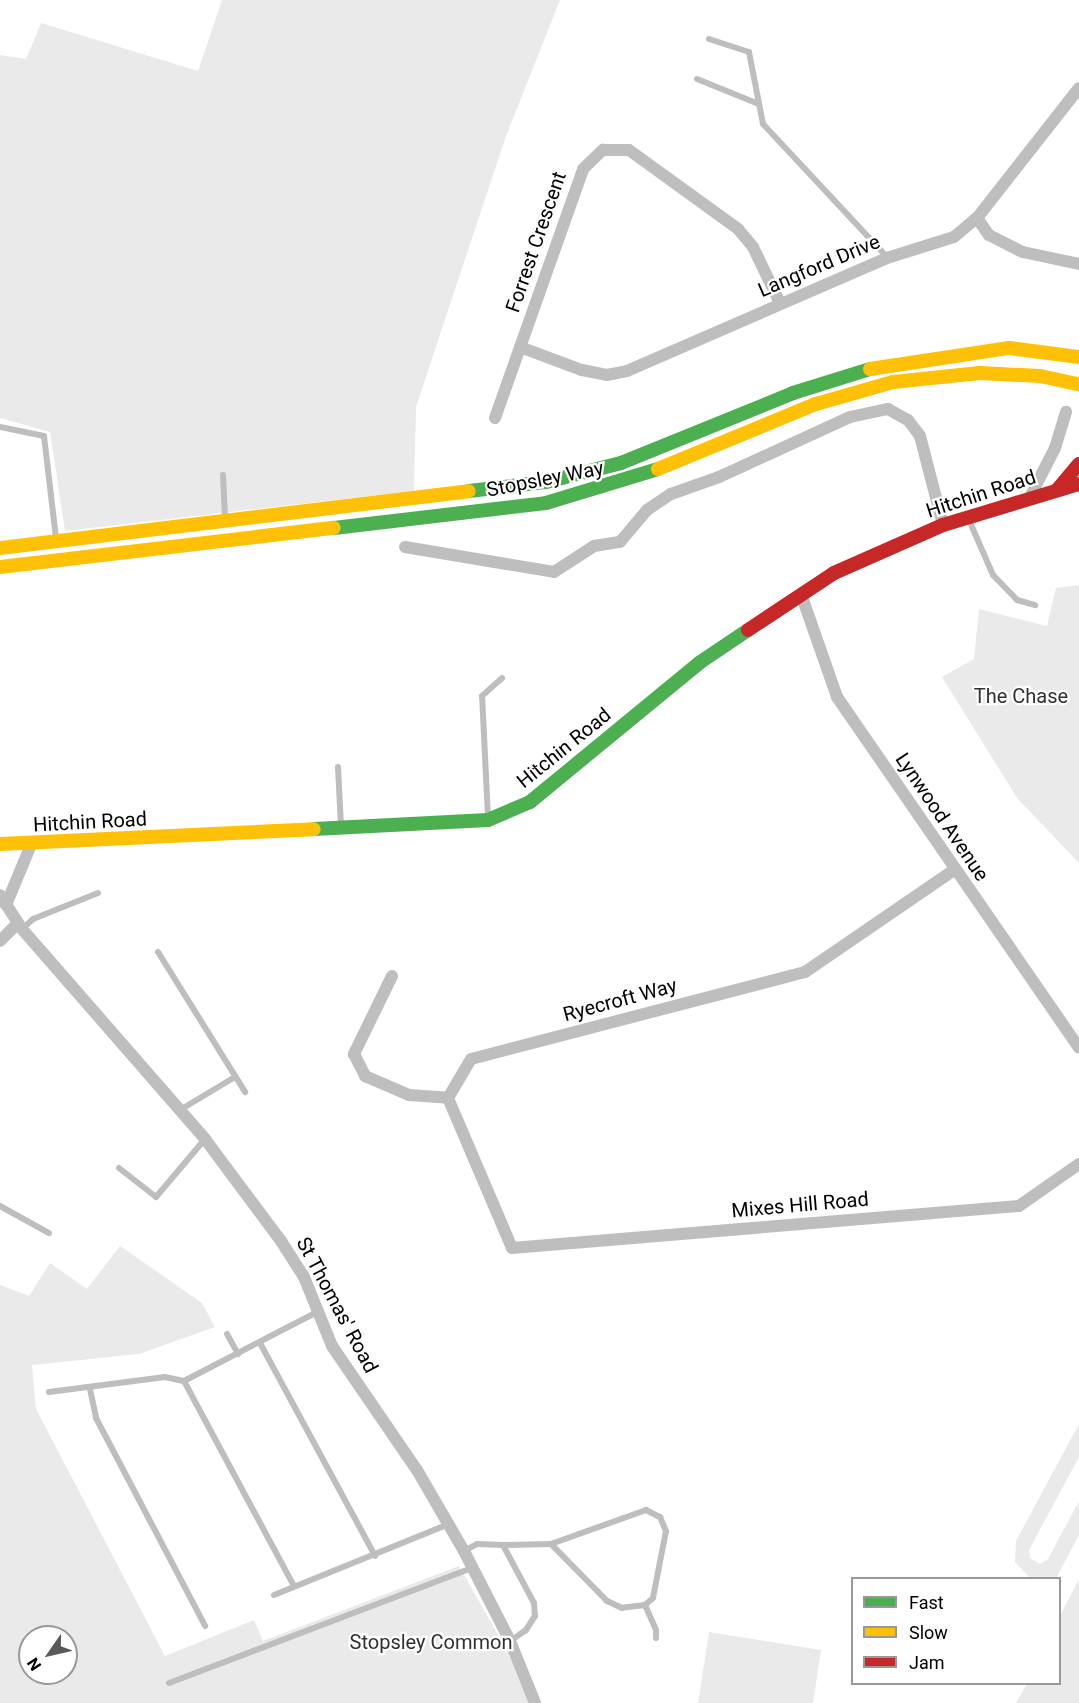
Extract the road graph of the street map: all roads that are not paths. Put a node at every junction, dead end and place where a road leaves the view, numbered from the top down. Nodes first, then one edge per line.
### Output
1 (709, 39) dead end
2 (697, 79) dead end
3 (1079, 88) edge
4 (756, 103) junction
5 (977, 218) junction
6 (887, 258) junction
7 (1079, 264) edge
8 (780, 303) junction
9 (520, 347) junction
10 (1079, 357) edge
11 (1079, 384) edge
12 (1066, 412) dead end
13 (495, 418) dead end
14 (0, 427) edge
15 (1079, 464) edge
16 (223, 475) dead end
17 (1079, 484) edge
18 (1057, 490) junction
19 (1029, 499) junction
20 (967, 516) junction
21 (225, 522) junction
22 (943, 525) junction
23 (56, 541) junction
24 (0, 548) edge
25 (405, 548) dead end
26 (0, 567) edge
27 (801, 594) junction
28 (1035, 605) dead end
29 (502, 678) dead end
30 (338, 767) dead end
31 (488, 820) junction
32 (342, 828) junction
33 (0, 844) edge
34 (31, 845) junction
35 (954, 870) junction
36 (98, 892) dead end
37 (3, 900) edge
38 (20, 926) junction
39 (0, 941) edge
40 (159, 952) dead end
41 (392, 976) dead end
42 (1079, 1048) edge
43 (235, 1077) junction
44 (245, 1092) dead end
45 (448, 1098) junction
46 (180, 1110) junction
47 (205, 1139) junction
48 (1079, 1164) edge
49 (119, 1168) dead end
50 (0, 1206) edge
51 (49, 1233) dead end
52 (317, 1312) junction
53 (227, 1334) dead end
54 (260, 1343) junction
55 (238, 1354) junction
56 (184, 1381) junction
57 (90, 1389) junction
58 (49, 1392) dead end
59 (449, 1524) junction
60 (551, 1544) junction
61 (503, 1545) junction
62 (464, 1551) junction
63 (375, 1556) junction
64 (473, 1568) junction
65 (294, 1586) junction
66 (274, 1595) dead end
67 (645, 1605) junction
68 (205, 1626) dead end
69 (656, 1638) dead end
70 (510, 1641) junction
71 (169, 1683) dead end
72 (535, 1703) edge

1 - 4 lane
2 - 4 lane
3 - 5 street, Langford Drive
4 - 6 lane
5 - 6 street, Langford Drive
5 - 7 street
6 - 8 street, Langford Drive
8 - 9 street, Langford Drive
8 - 9 street, Forrest Crescent
9 - 13 street, Forrest Crescent
10 - 21 main road, Stopsley Way
11 - 26 main road, Stopsley Way
12 - 19 street
14 - 23 lane
15 - 18 main road, Hitchin Road
16 - 21 lane
17 - 18 main road, Hitchin Road
18 - 19 main road, Hitchin Road
19 - 20 main road, Hitchin Road
20 - 22 main road, Hitchin Road
20 - 28 lane
21 - 23 main road, Stopsley Way
22 - 25 street
22 - 27 main road, Hitchin Road
23 - 24 main road, Stopsley Way
27 - 31 main road, Hitchin Road
27 - 35 street, Lynwood Avenue
29 - 31 lane
30 - 32 lane
31 - 32 main road, Hitchin Road
32 - 34 main road, Hitchin Road
33 - 34 main road, Hitchin Road
34 - 37 street
35 - 42 street, Lynwood Avenue
35 - 45 street, Ryecroft Way
36 - 38 lane
37 - 38 street, St Thomas' Road
38 - 39 street
38 - 46 street, St Thomas' Road
40 - 43 lane
41 - 45 street
43 - 44 lane
43 - 46 lane
45 - 48 street, Mixes Hill Road
46 - 47 street, St Thomas' Road
47 - 49 lane
47 - 52 street, St Thomas' Road
50 - 51 lane
52 - 54 lane
52 - 59 street, St Thomas' Road
53 - 55 lane
54 - 55 lane
54 - 63 lane
55 - 56 lane
56 - 57 lane
56 - 65 lane
57 - 58 lane
57 - 68 lane
59 - 62 street, St Thomas' Road
59 - 63 lane
60 - 61 lane
60 - 67 lane
60 - 67 lane
61 - 62 lane
61 - 70 lane
62 - 64 street, St Thomas' Road
63 - 65 lane
64 - 70 street, St Thomas' Road
64 - 71 lane
65 - 66 lane
67 - 69 lane
70 - 72 street, St Thomas' Road

